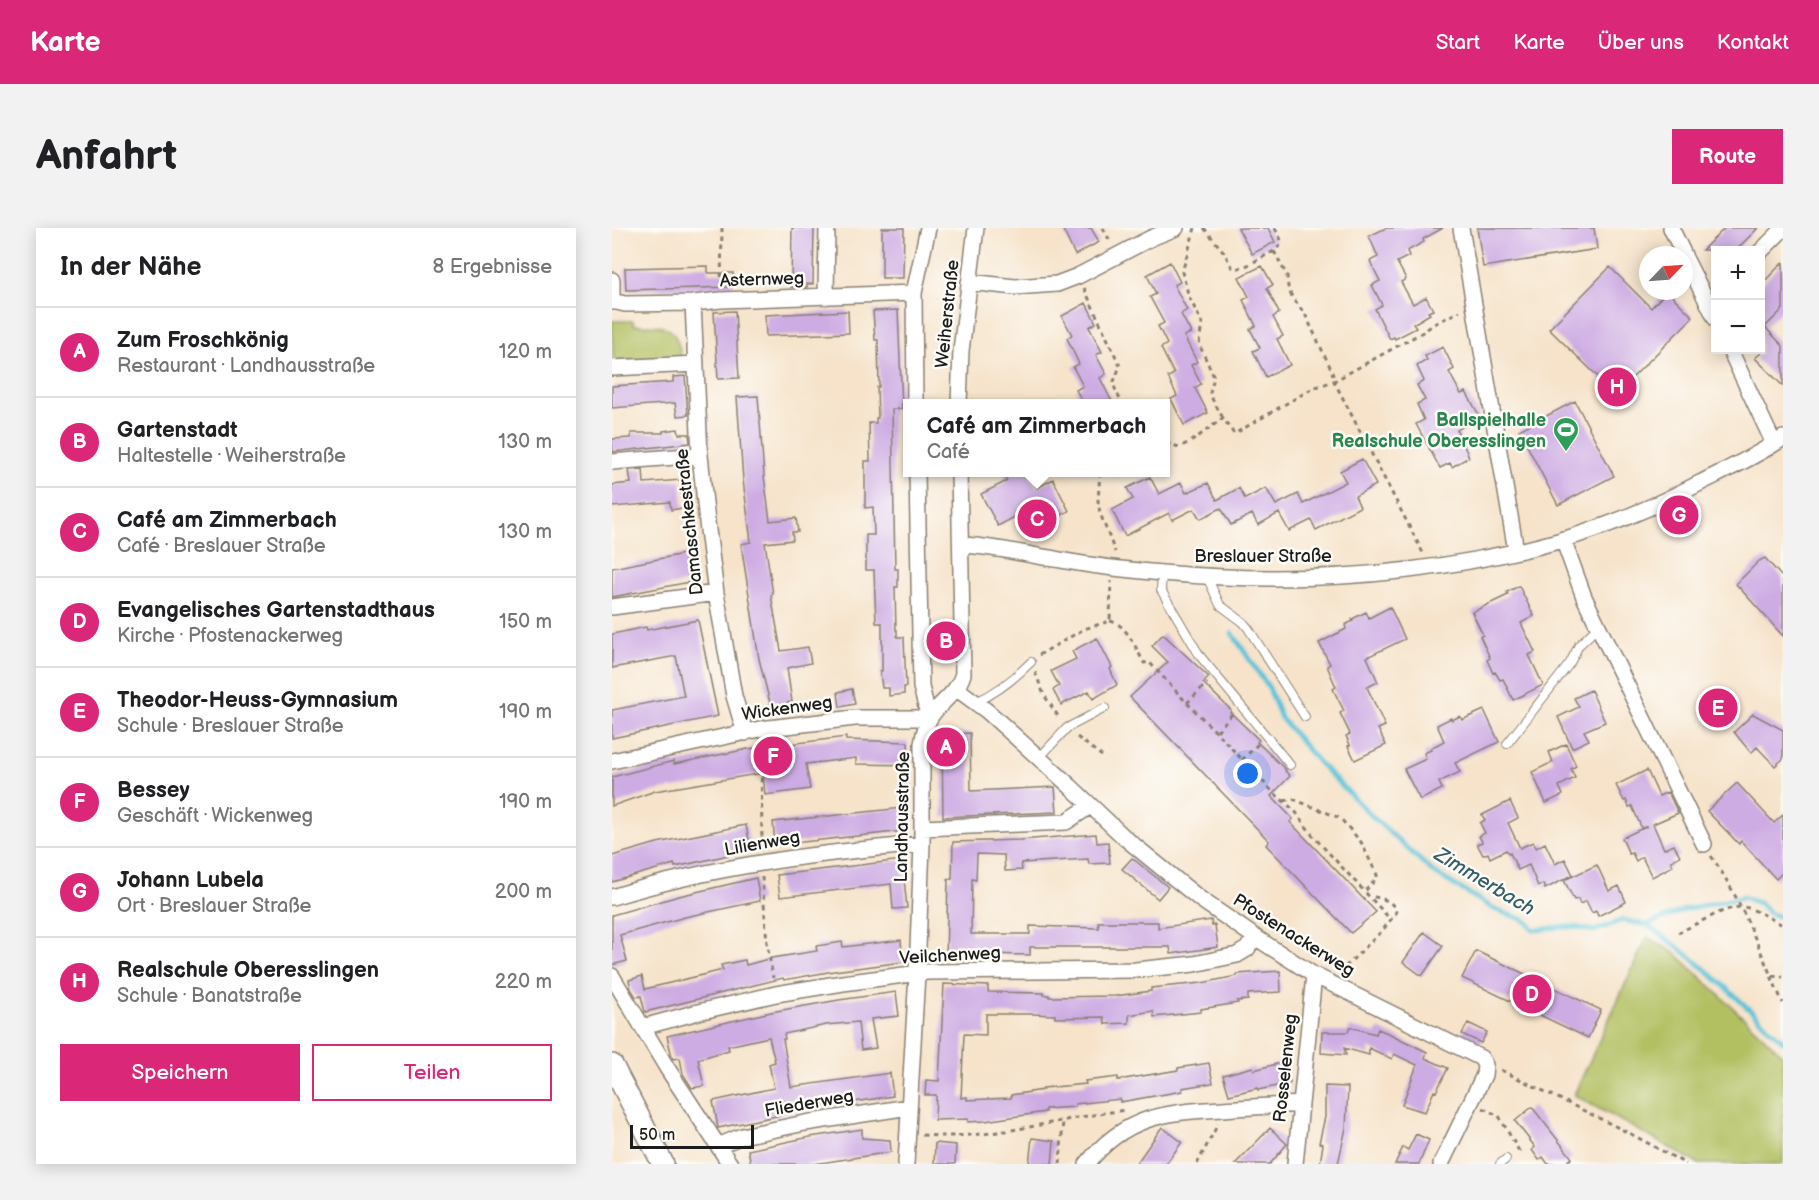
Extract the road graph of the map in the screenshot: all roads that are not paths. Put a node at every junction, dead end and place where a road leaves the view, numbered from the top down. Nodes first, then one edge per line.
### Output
1 (827, 228) edge
2 (928, 228) edge
3 (976, 228) edge
4 (1176, 228) edge
5 (1461, 228) edge
6 (1671, 228) edge
7 (1783, 229) edge
8 (1680, 246) edge
9 (1765, 248) edge
10 (1693, 270) edge
11 (612, 280) edge
12 (969, 282) junction
13 (914, 293) junction
14 (826, 297) junction
15 (1711, 300) edge
16 (612, 302) edge
17 (693, 303) junction
18 (1732, 354) edge
19 (696, 364) junction
20 (612, 368) edge
21 (915, 399) edge
22 (959, 399) edge
23 (1779, 441) edge
24 (700, 455) junction
25 (612, 462) edge
26 (916, 477) edge
27 (959, 477) edge
28 (1563, 539) junction
29 (961, 545) junction
30 (1516, 551) junction
31 (1162, 573) junction
32 (1207, 577) junction
33 (716, 593) junction
34 (612, 607) edge
35 (1598, 627) junction
36 (1031, 662) road end
37 (957, 689) junction
38 (976, 702) junction
39 (1105, 708) dead end
40 (1305, 717) dead end
41 (929, 718) junction
42 (752, 731) junction
43 (1506, 744) dead end
44 (1039, 758) junction
45 (612, 761) edge
46 (1290, 765) dead end
47 (1090, 806) junction
48 (922, 828) junction
49 (922, 844) junction
50 (1704, 844) road end
51 (612, 897) edge
52 (1255, 937) junction
53 (917, 974) junction
54 (1314, 975) junction
55 (612, 976) edge
56 (643, 1027) junction
57 (612, 1065) edge
58 (1300, 1104) junction
59 (909, 1107) junction
60 (718, 1146) junction
61 (666, 1162) edge
62 (730, 1164) edge
63 (906, 1164) edge
64 (1087, 1164) edge
65 (1295, 1164) edge
66 (1441, 1164) edge

1 - 14 street
2 - 13 street
3 - 12 street, Weiherstraße
4 - 12 street
5 - 30 street
6 - 8 street
7 - 9 street
10 - 15 street
11 - 16 street
12 - 22 street, Weiherstraße
13 - 14 street, Asternweg
13 - 21 street
14 - 17 street, Asternweg
16 - 17 street, Asternweg
17 - 19 street, Damaschkestraße
18 - 23 street
19 - 20 street
19 - 24 street, Damaschkestraße
23 - 28 street, Breslauer Straße
24 - 25 street
24 - 33 street, Damaschkestraße
26 - 41 street, Landhausstraße
27 - 29 street
28 - 30 street, Breslauer Straße
28 - 35 street
29 - 31 street, Breslauer Straße
29 - 37 street
30 - 32 street, Breslauer Straße
31 - 32 street, Breslauer Straße
31 - 46 lane
32 - 40 lane
33 - 34 street
33 - 42 street, Damaschkestraße
35 - 43 lane
35 - 50 street
36 - 38 lane
37 - 38 street, Pfostenackerweg
37 - 41 street
38 - 44 street, Pfostenackerweg
39 - 44 lane
41 - 42 street, Wickenweg
41 - 48 street, Landhausstraße
42 - 45 street, Wickenweg
44 - 47 street, Pfostenackerweg
47 - 48 street
47 - 52 street, Pfostenackerweg
48 - 49 street, Landhausstraße
49 - 51 street, Lilienweg
49 - 53 street, Landhausstraße
52 - 53 street, Veilchenweg
52 - 54 street, Pfostenackerweg
53 - 56 street, Veilchenweg
53 - 59 street, Landhausstraße
54 - 58 street, Rosselenweg
54 - 66 street, Pfostenackerweg
55 - 56 street
56 - 60 street
57 - 61 main road
58 - 64 street
58 - 65 street, Rosselenweg
59 - 60 street, Fliederweg
59 - 63 street, Landhausstraße
60 - 62 street

